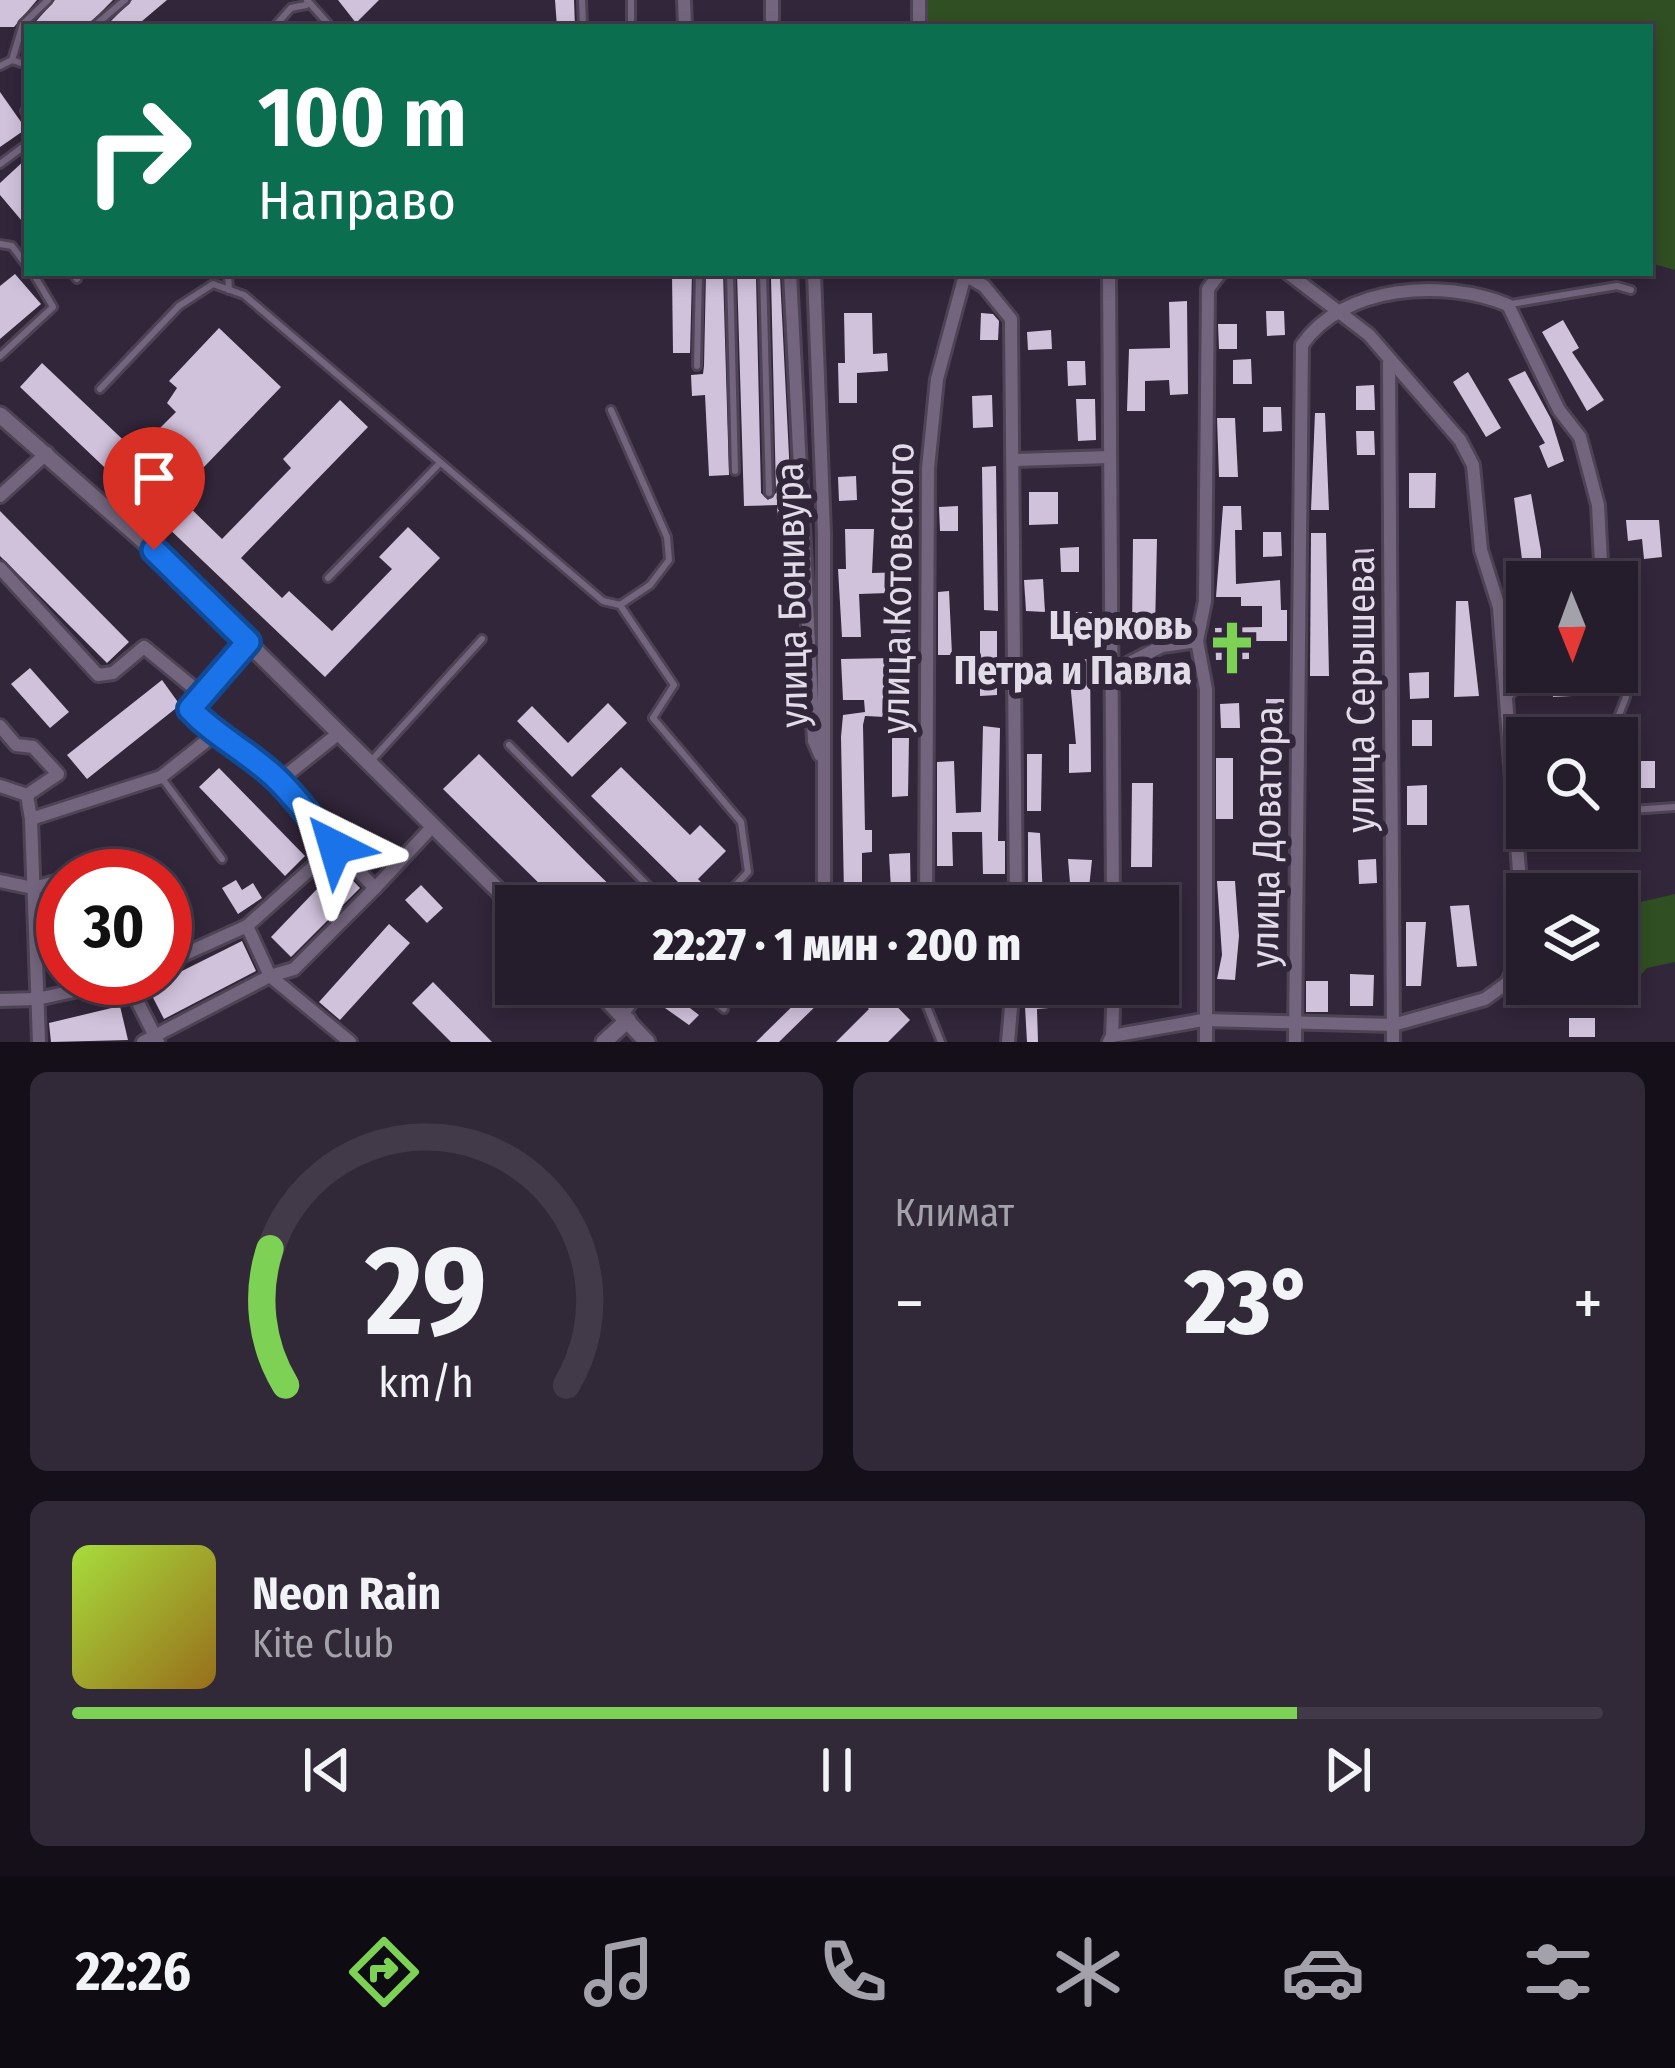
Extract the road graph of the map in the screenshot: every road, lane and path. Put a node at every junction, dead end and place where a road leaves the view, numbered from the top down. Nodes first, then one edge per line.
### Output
1 (48, 0) edge
2 (125, 0) edge
3 (306, 3) edge
4 (96, 24) edge
5 (277, 24) edge
6 (328, 24) edge
7 (12, 60) junction
8 (24, 63) edge
9 (0, 66) edge
10 (0, 244) edge
11 (24, 260) edge
12 (35, 276) edge
13 (228, 276) edge
14 (699, 276) edge
15 (730, 276) edge
16 (763, 276) edge
17 (790, 276) edge
18 (964, 276) edge
19 (968, 276) edge
20 (1109, 276) edge
21 (1218, 276) edge
22 (1292, 276) edge
23 (814, 279) edge
24 (229, 290) junction
25 (1631, 290) dead end
26 (1508, 304) junction
27 (1336, 310) junction
28 (0, 356) edge
29 (1389, 362) junction
30 (698, 366) dead end
31 (100, 389) dead end
32 (611, 410) dead end
33 (0, 415) edge
34 (820, 435) junction
35 (797, 447) junction
36 (47, 452) junction
37 (1110, 457) junction
38 (1013, 460) junction
39 (439, 464) junction
40 (735, 471) dead end
41 (769, 494) dead end
42 (0, 496) edge
43 (1601, 561) edge
44 (0, 568) edge
45 (328, 578) dead end
46 (620, 605) junction
47 (1499, 607) junction
48 (1506, 611) edge
49 (482, 639) dead end
50 (1197, 641) junction
51 (248, 642) junction
52 (1112, 672) junction
53 (200, 693) junction
54 (1507, 695) joint
55 (1510, 717) edge
56 (0, 726) edge
57 (339, 734) junction
58 (214, 735) junction
59 (509, 745) dead end
60 (824, 761) junction
61 (370, 763) junction
62 (161, 777) junction
63 (279, 781) junction
64 (0, 786) edge
65 (27, 795) junction
66 (1675, 807) edge
67 (1638, 810) edge
68 (31, 819) junction
69 (433, 826) junction
70 (335, 847) junction
71 (1521, 849) edge
72 (222, 859) dead end
73 (0, 880) edge
74 (647, 885) edge
75 (736, 885) edge
76 (824, 885) edge
77 (926, 885) edge
78 (1016, 885) edge
79 (1113, 885) edge
80 (36, 887) edge
81 (495, 887) edge
82 (33, 888) junction
83 (374, 888) junction
84 (247, 926) junction
85 (192, 951) edge
86 (36, 971) edge
87 (269, 976) junction
88 (36, 999) edge
89 (0, 1000) edge
90 (37, 1005) edge
91 (139, 1005) edge
92 (613, 1005) edge
93 (634, 1005) edge
94 (719, 1005) edge
95 (926, 1005) edge
96 (1011, 1005) edge
97 (1112, 1005) edge
98 (724, 1009) dead end
99 (626, 1018) junction
100 (1203, 1020) junction
101 (1295, 1020) junction
102 (1394, 1025) junction
103 (1110, 1039) edge
104 (152, 1041) edge
105 (39, 1042) edge
106 (350, 1042) edge
107 (604, 1042) edge
108 (647, 1042) edge
109 (941, 1042) edge
110 (1008, 1042) edge
111 (1206, 1042) edge
112 (1295, 1042) edge
113 (1393, 1042) edge

1 - 7 lane
2 - 4 lane
3 - 5 lane
3 - 6 lane
7 - 8 lane
7 - 9 lane
10 - 11 lane
12 - 28 lane
13 - 24 lane
14 - 30 lane
15 - 40 lane
16 - 41 lane
17 - 35 street
18 - 77 street, улица Котовского
19 - 38 street
20 - 37 street
21 - 50 street
22 - 27 street
23 - 34 street, улица Бонивура
24 - 31 lane
24 - 39 lane
25 - 26 lane
26 - 27 street
26 - 43 street
27 - 29 street
27 - 101 street, улица Доватора
29 - 47 street
29 - 102 street, улица Серышева
32 - 46 lane
33 - 36 street
34 - 35 lane
34 - 60 street, улица Бонивура
35 - 60 street
36 - 42 street
36 - 51 street
37 - 38 street
37 - 52 street
38 - 78 street
39 - 45 lane
39 - 46 lane
44 - 53 street
46 - 75 lane
47 - 48 street
47 - 54 street
49 - 61 lane
50 - 52 street
50 - 100 street
51 - 53 street
51 - 57 street
52 - 79 street
53 - 58 street
54 - 55 street
56 - 65 street
57 - 61 street
57 - 63 street
58 - 62 street
58 - 63 street
59 - 74 lane
60 - 76 street, улица Бонивура
61 - 69 street
62 - 68 street
62 - 72 lane
63 - 70 street
64 - 65 street
65 - 68 street
66 - 67 lane
68 - 82 street
69 - 81 street
69 - 83 street
70 - 83 street
70 - 84 street
71 - 102 street
73 - 82 street
80 - 82 street
82 - 86 street
83 - 87 street
84 - 85 street
84 - 87 street
87 - 104 street
87 - 106 street
88 - 89 street
90 - 105 street
91 - 104 street
92 - 99 street
93 - 99 lane
94 - 98 lane
95 - 109 lane
96 - 110 street
97 - 103 street
99 - 107 street
99 - 108 street
100 - 101 street
100 - 103 street
100 - 111 street
101 - 102 street
101 - 112 street, улица Доватора
102 - 113 street, улица Серышева

